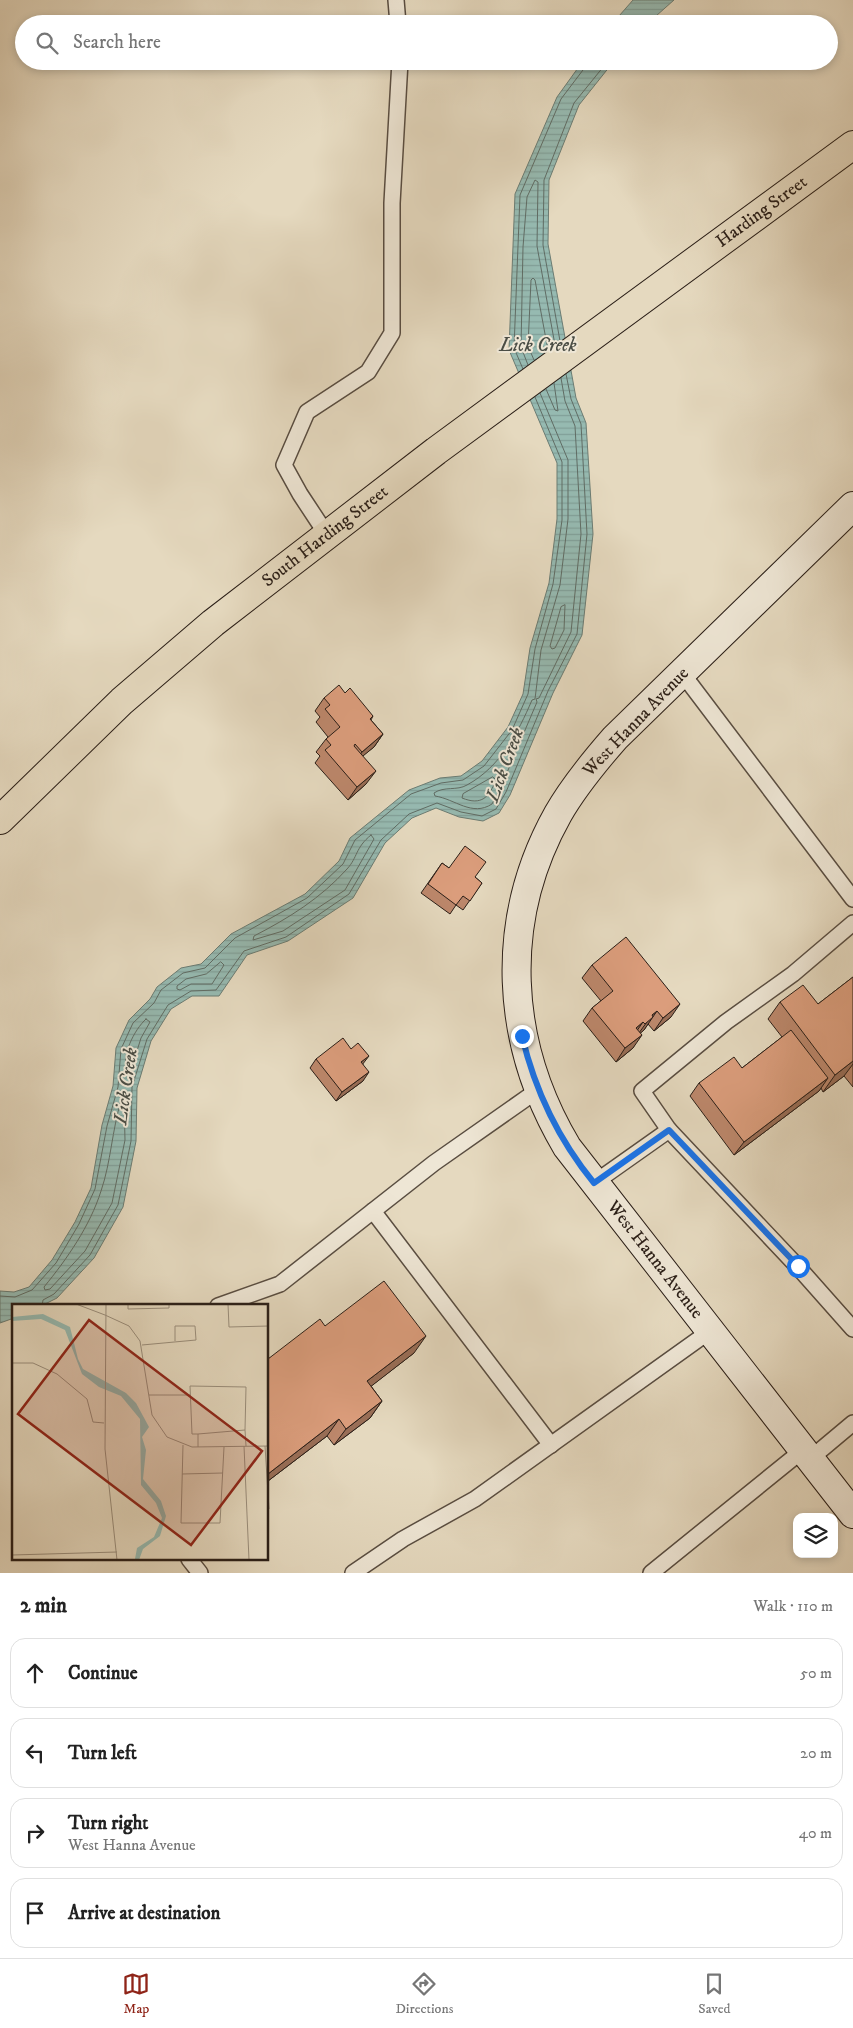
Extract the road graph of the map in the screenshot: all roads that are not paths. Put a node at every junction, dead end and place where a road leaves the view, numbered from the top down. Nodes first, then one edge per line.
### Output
1 (396, 0) edge
2 (397, 15) edge
3 (399, 70) edge
4 (853, 145) edge
5 (671, 278) joint
6 (853, 506) edge
7 (328, 535) junction
8 (682, 673) junction
9 (0, 820) edge
10 (853, 899) edge
11 (853, 923) edge
12 (538, 1090) junction
13 (669, 1130) junction
14 (594, 1183) junction
15 (373, 1211) junction
16 (224, 1304) edge
17 (853, 1329) edge
18 (710, 1331) junction
19 (853, 1423) edge
20 (551, 1445) junction
21 (806, 1454) junction
22 (853, 1514) edge
23 (190, 1560) edge
24 (200, 1573) edge
25 (353, 1573) edge
26 (651, 1573) edge

1 - 2 lane
3 - 7 lane
4 - 5 main road, Harding Street
5 - 7 main road, South Harding Street
6 - 8 main road, West Hanna Avenue
7 - 9 main road, South Harding Street
8 - 10 lane
8 - 12 main road, West Hanna Avenue
11 - 13 lane
12 - 14 main road, West Hanna Avenue
12 - 15 lane
13 - 14 lane
13 - 17 lane
14 - 18 main road, West Hanna Avenue
15 - 16 lane
15 - 20 lane
18 - 20 lane
18 - 21 main road, West Hanna Avenue
19 - 21 lane
20 - 25 lane
21 - 22 main road, West Hanna Avenue
21 - 26 lane
23 - 24 lane

